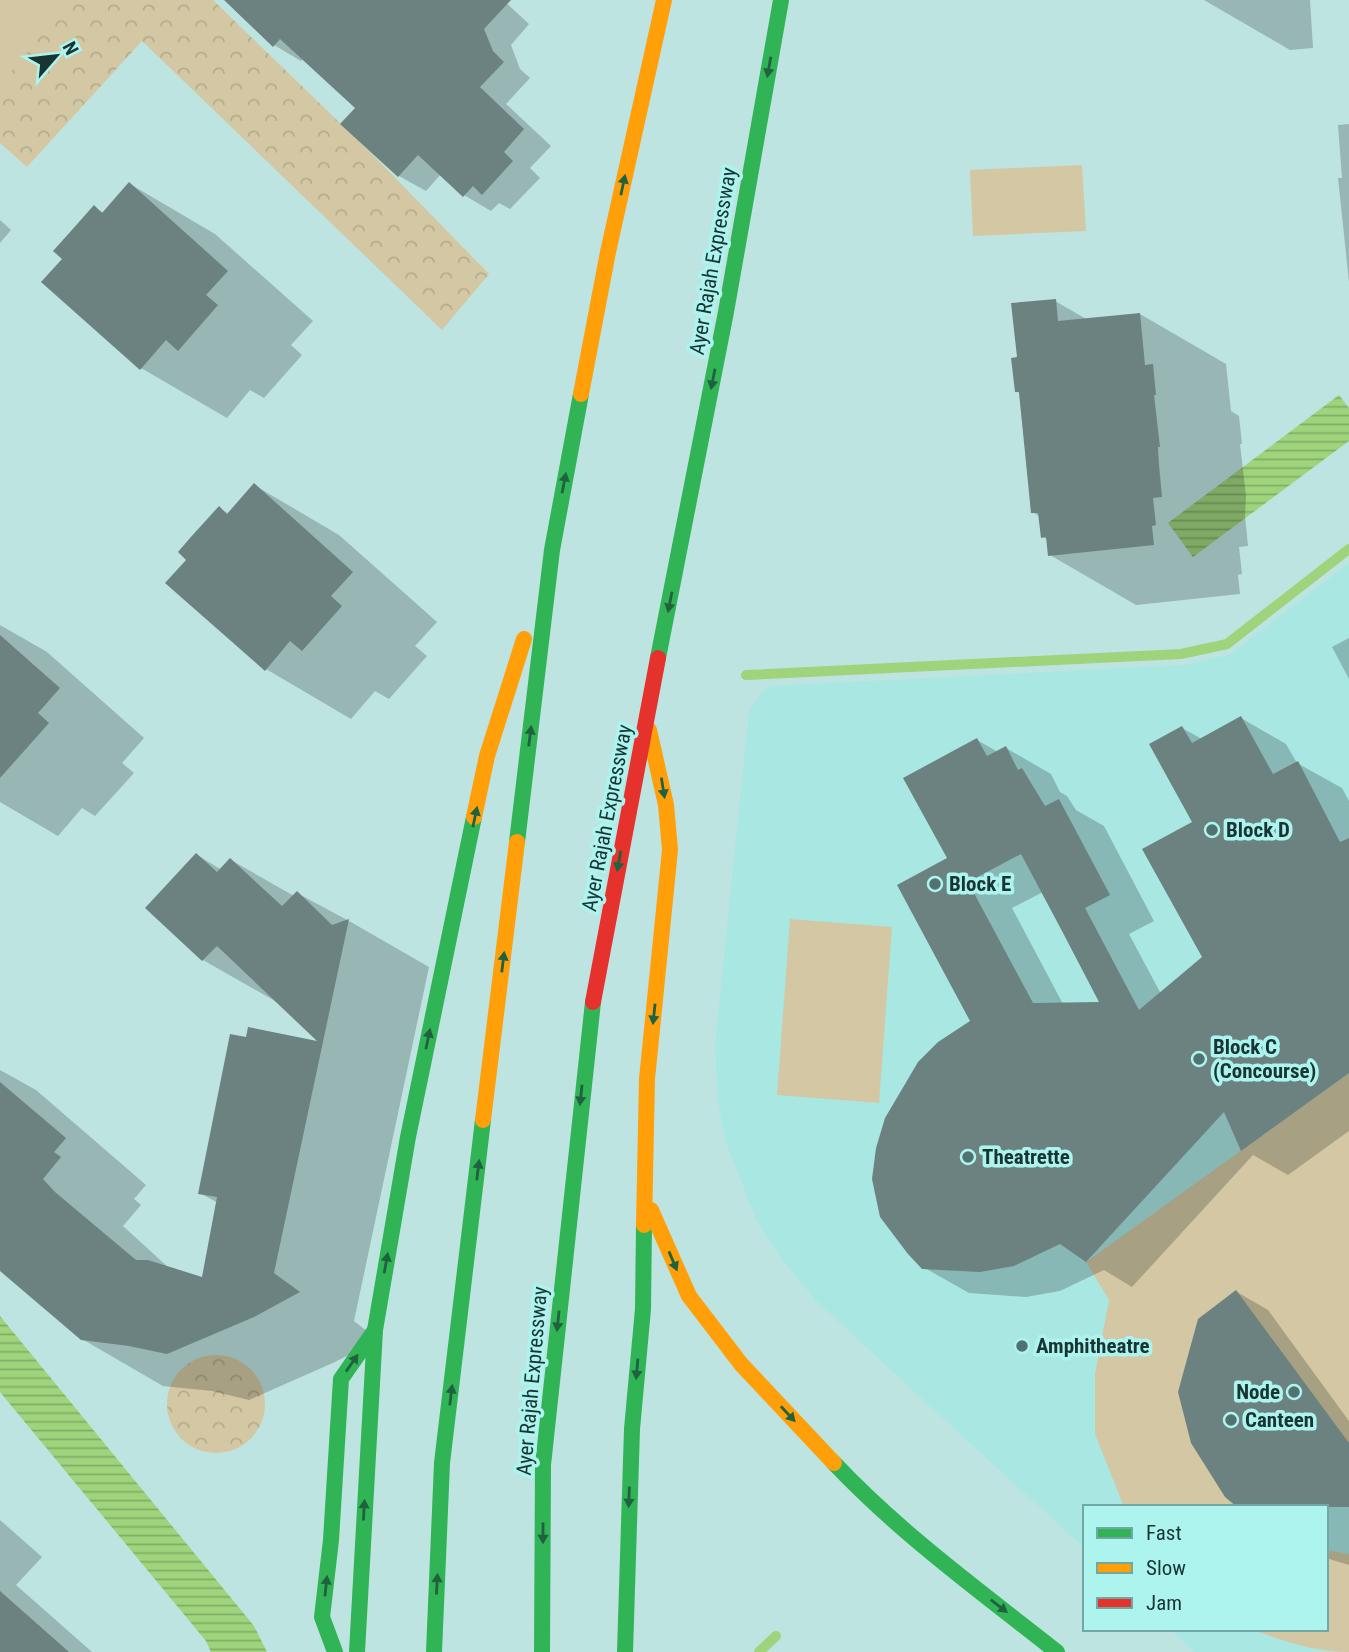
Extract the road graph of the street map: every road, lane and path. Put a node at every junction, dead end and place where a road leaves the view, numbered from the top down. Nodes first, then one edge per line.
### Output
1 (664, 0) edge
2 (782, 0) edge
3 (552, 551) junction
4 (647, 722) junction
5 (646, 1198) junction
6 (375, 1330) junction
7 (335, 1652) edge
8 (357, 1652) edge
9 (434, 1652) edge
10 (542, 1652) edge
11 (625, 1652) edge
12 (1057, 1652) edge

3 -> 1 highway
2 -> 4 highway, Ayer Rajah Expressway
6 -> 3 highway
9 -> 3 highway
4 -> 5 highway
4 -> 10 highway, Ayer Rajah Expressway
5 -> 11 highway
5 -> 12 highway
7 -> 6 highway
8 -> 6 highway

